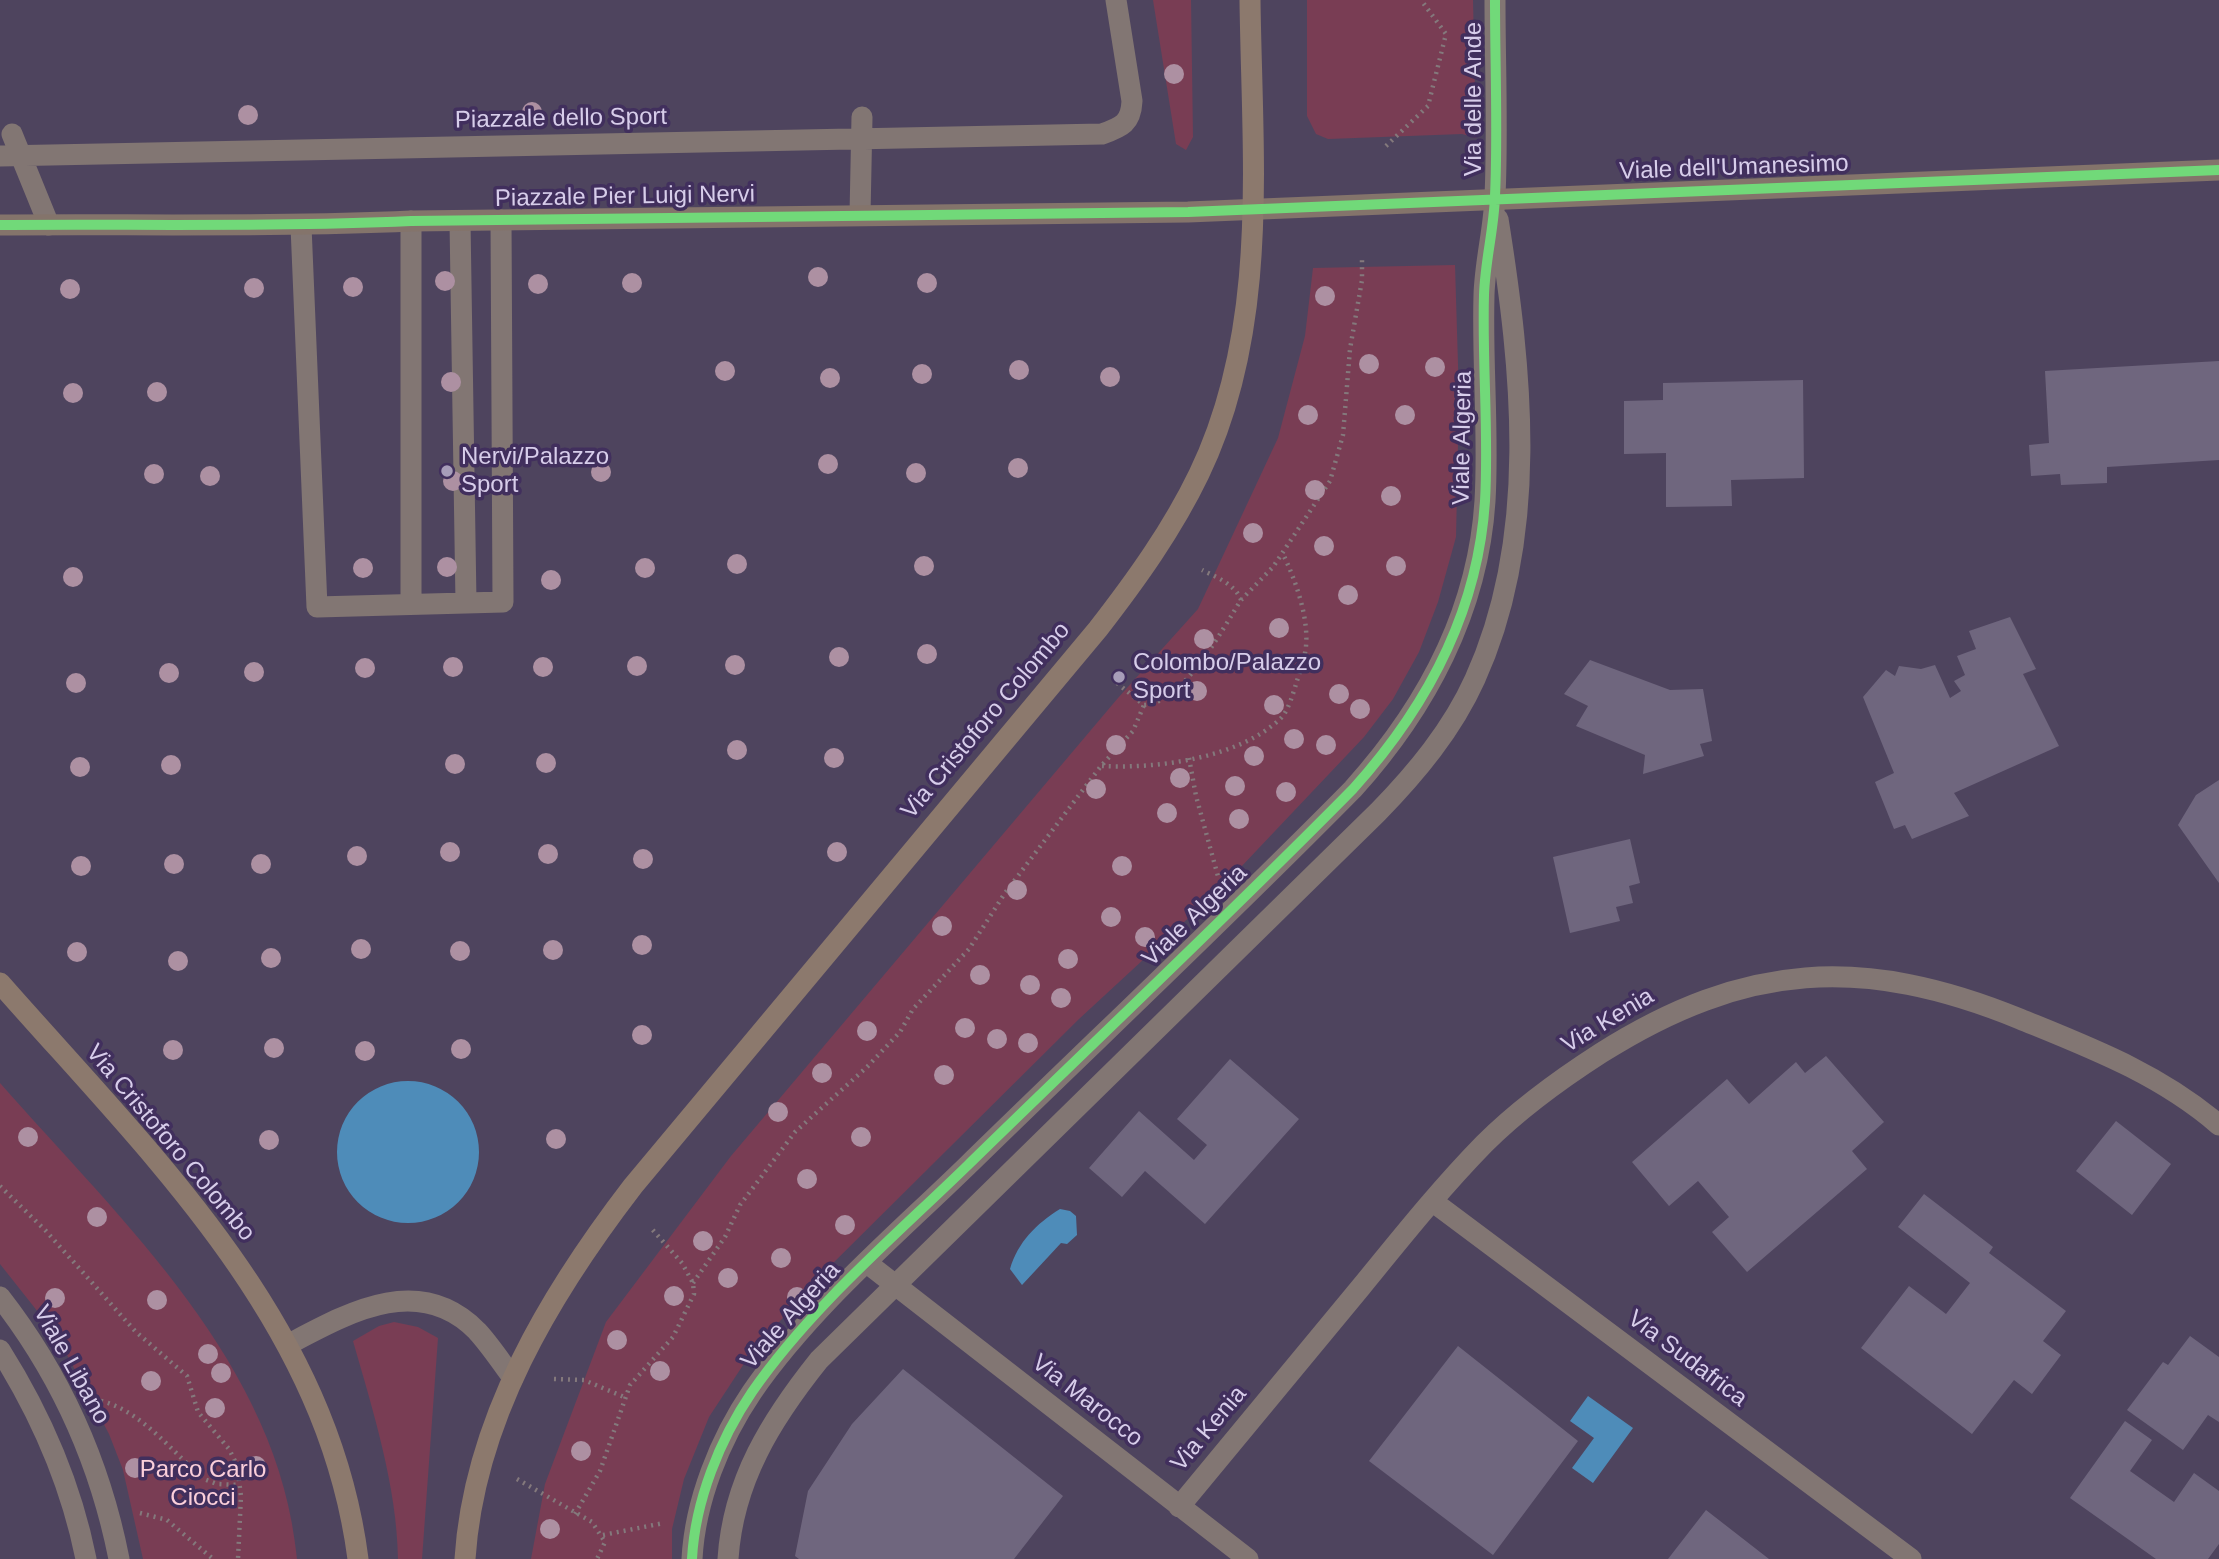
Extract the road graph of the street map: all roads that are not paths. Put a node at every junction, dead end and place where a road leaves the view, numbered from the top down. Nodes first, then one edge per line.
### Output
1 (1116, 0) edge
2 (1250, 0) edge
3 (1495, 0) edge
4 (862, 127) junction
5 (12, 134) dead end
6 (10, 156) edge
7 (2219, 170) edge
8 (1495, 198) junction
9 (1252, 209) junction
10 (860, 215) junction
11 (501, 220) junction
12 (411, 221) junction
13 (460, 221) junction
14 (0, 225) edge
15 (49, 225) junction
16 (301, 226) junction
17 (411, 603) junction
18 (466, 603) junction
19 (0, 984) edge
20 (2219, 1125) edge
21 (1432, 1201) junction
22 (866, 1263) junction
23 (894, 1284) junction
24 (0, 1297) edge
25 (289, 1344) junction
26 (0, 1350) edge
27 (513, 1378) junction
28 (92, 1460) junction
29 (62, 1471) junction
30 (1179, 1507) junction
31 (86, 1559) edge
32 (119, 1559) edge
33 (358, 1559) edge
34 (465, 1559) edge
35 (692, 1559) edge
36 (728, 1559) edge
37 (1248, 1559) edge
38 (1911, 1559) edge

1 - 4 street, Piazzale dello Sport
2 - 9 main road, Via Cristoforo Colombo
3 - 8 street, Via delle Ande
4 - 6 street, Piazzale dello Sport
4 - 10 street
5 - 6 street
6 - 15 street
7 - 8 street, Viale dell'Umanesimo
8 - 9 street, Viale dell'Umanesimo
8 - 22 street, Viale Algeria
8 - 23 street, Viale Algeria
9 - 10 street, Piazzale Pier Luigi Nervi
9 - 27 main road, Via Cristoforo Colombo
10 - 11 street, Piazzale Pier Luigi Nervi
11 - 13 street, Piazzale Pier Luigi Nervi
11 - 18 street, Piazzale Pier Luigi Nervi
12 - 13 street, Piazzale Pier Luigi Nervi
12 - 16 street, Piazzale Pier Luigi Nervi
12 - 17 street
13 - 18 street, Piazzale Pier Luigi Nervi
14 - 15 street, Piazzale Pier Luigi Nervi
15 - 16 street, Piazzale Pier Luigi Nervi
16 - 17 street, Piazzale Pier Luigi Nervi
17 - 18 street, Piazzale Pier Luigi Nervi
19 - 25 main road, Via Cristoforo Colombo
20 - 21 street, Via Kenia
21 - 30 street, Via Kenia
21 - 38 street, Via Sudafrica
22 - 23 street, Via Marocco
22 - 35 street, Viale Algeria
23 - 30 street, Via Marocco
23 - 36 street, Viale Algeria
24 - 28 street, Viale Libano
25 - 27 street
25 - 33 main road, Via Cristoforo Colombo
26 - 29 street
27 - 34 main road, Via Cristoforo Colombo
28 - 29 street, Viale Libano
28 - 32 street, Viale Libano
29 - 31 street
30 - 37 street, Via Marocco

